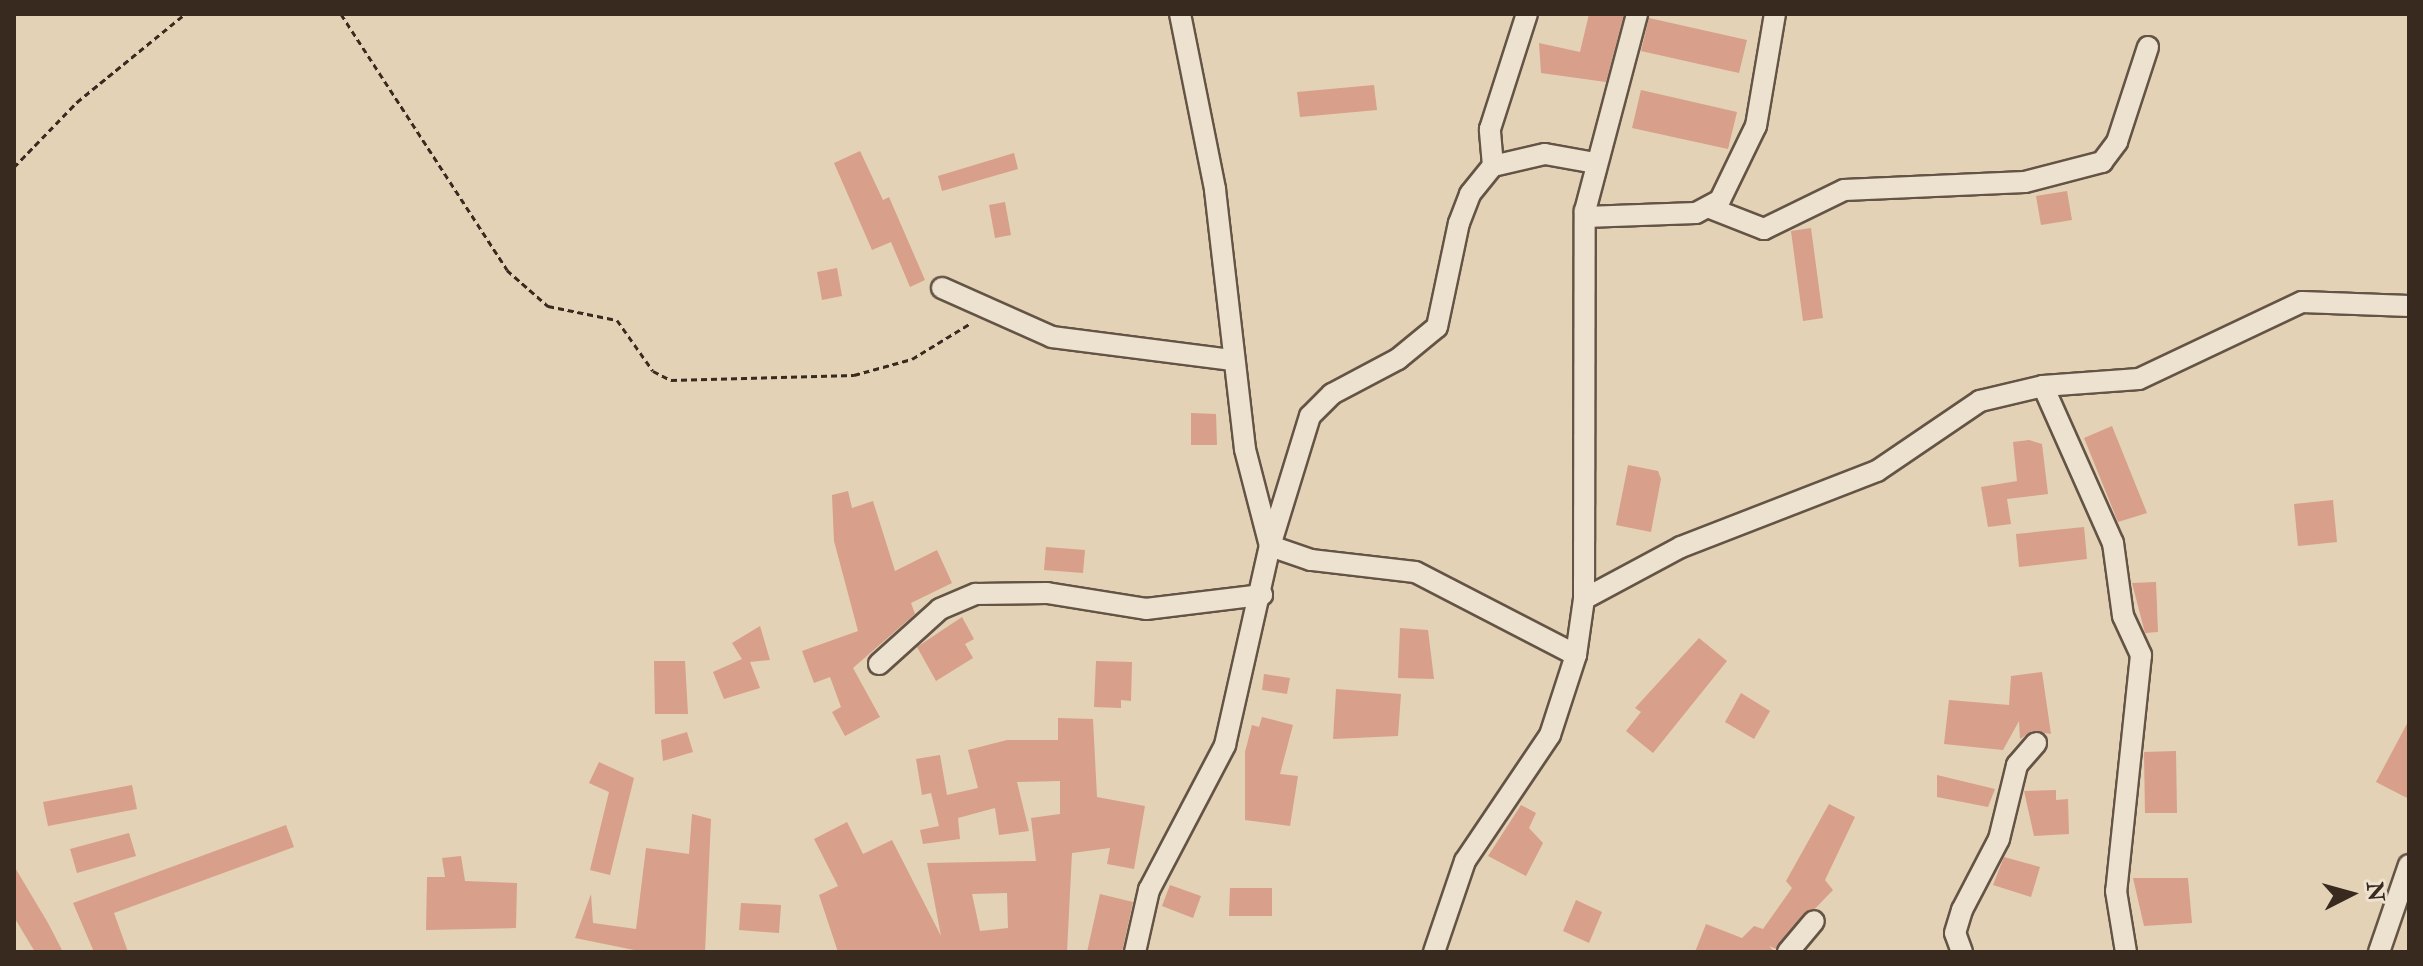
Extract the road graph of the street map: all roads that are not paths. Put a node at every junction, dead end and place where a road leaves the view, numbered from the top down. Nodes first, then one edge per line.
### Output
1 (1180, 14) edge
2 (1527, 14) edge
3 (1637, 14) edge
4 (1775, 14) edge
5 (2148, 47) dead end
6 (1595, 163) junction
7 (1493, 166) junction
8 (1710, 208) junction
9 (1585, 217) junction
10 (942, 288) dead end
11 (2409, 306) edge
12 (1231, 360) junction
13 (2043, 386) junction
14 (1270, 546) junction
15 (1262, 595) junction
16 (1584, 599) junction
17 (1576, 655) junction
18 (879, 664) dead end
19 (2036, 743) dead end
20 (2409, 865) edge
21 (1814, 921) dead end
22 (1135, 952) edge
23 (1434, 952) edge
24 (1788, 952) edge
25 (1962, 952) edge
26 (2126, 952) edge
27 (2379, 952) edge

1 - 12 street
2 - 7 street
3 - 6 street
4 - 8 street
5 - 8 street
6 - 7 street
6 - 9 street
7 - 14 street
8 - 9 street
9 - 16 street
10 - 12 street
11 - 13 street
12 - 14 street
13 - 16 street
13 - 26 street
14 - 15 street
14 - 17 street
15 - 18 street
15 - 22 street
16 - 17 street
17 - 23 street
19 - 25 street
20 - 27 street
21 - 24 street

